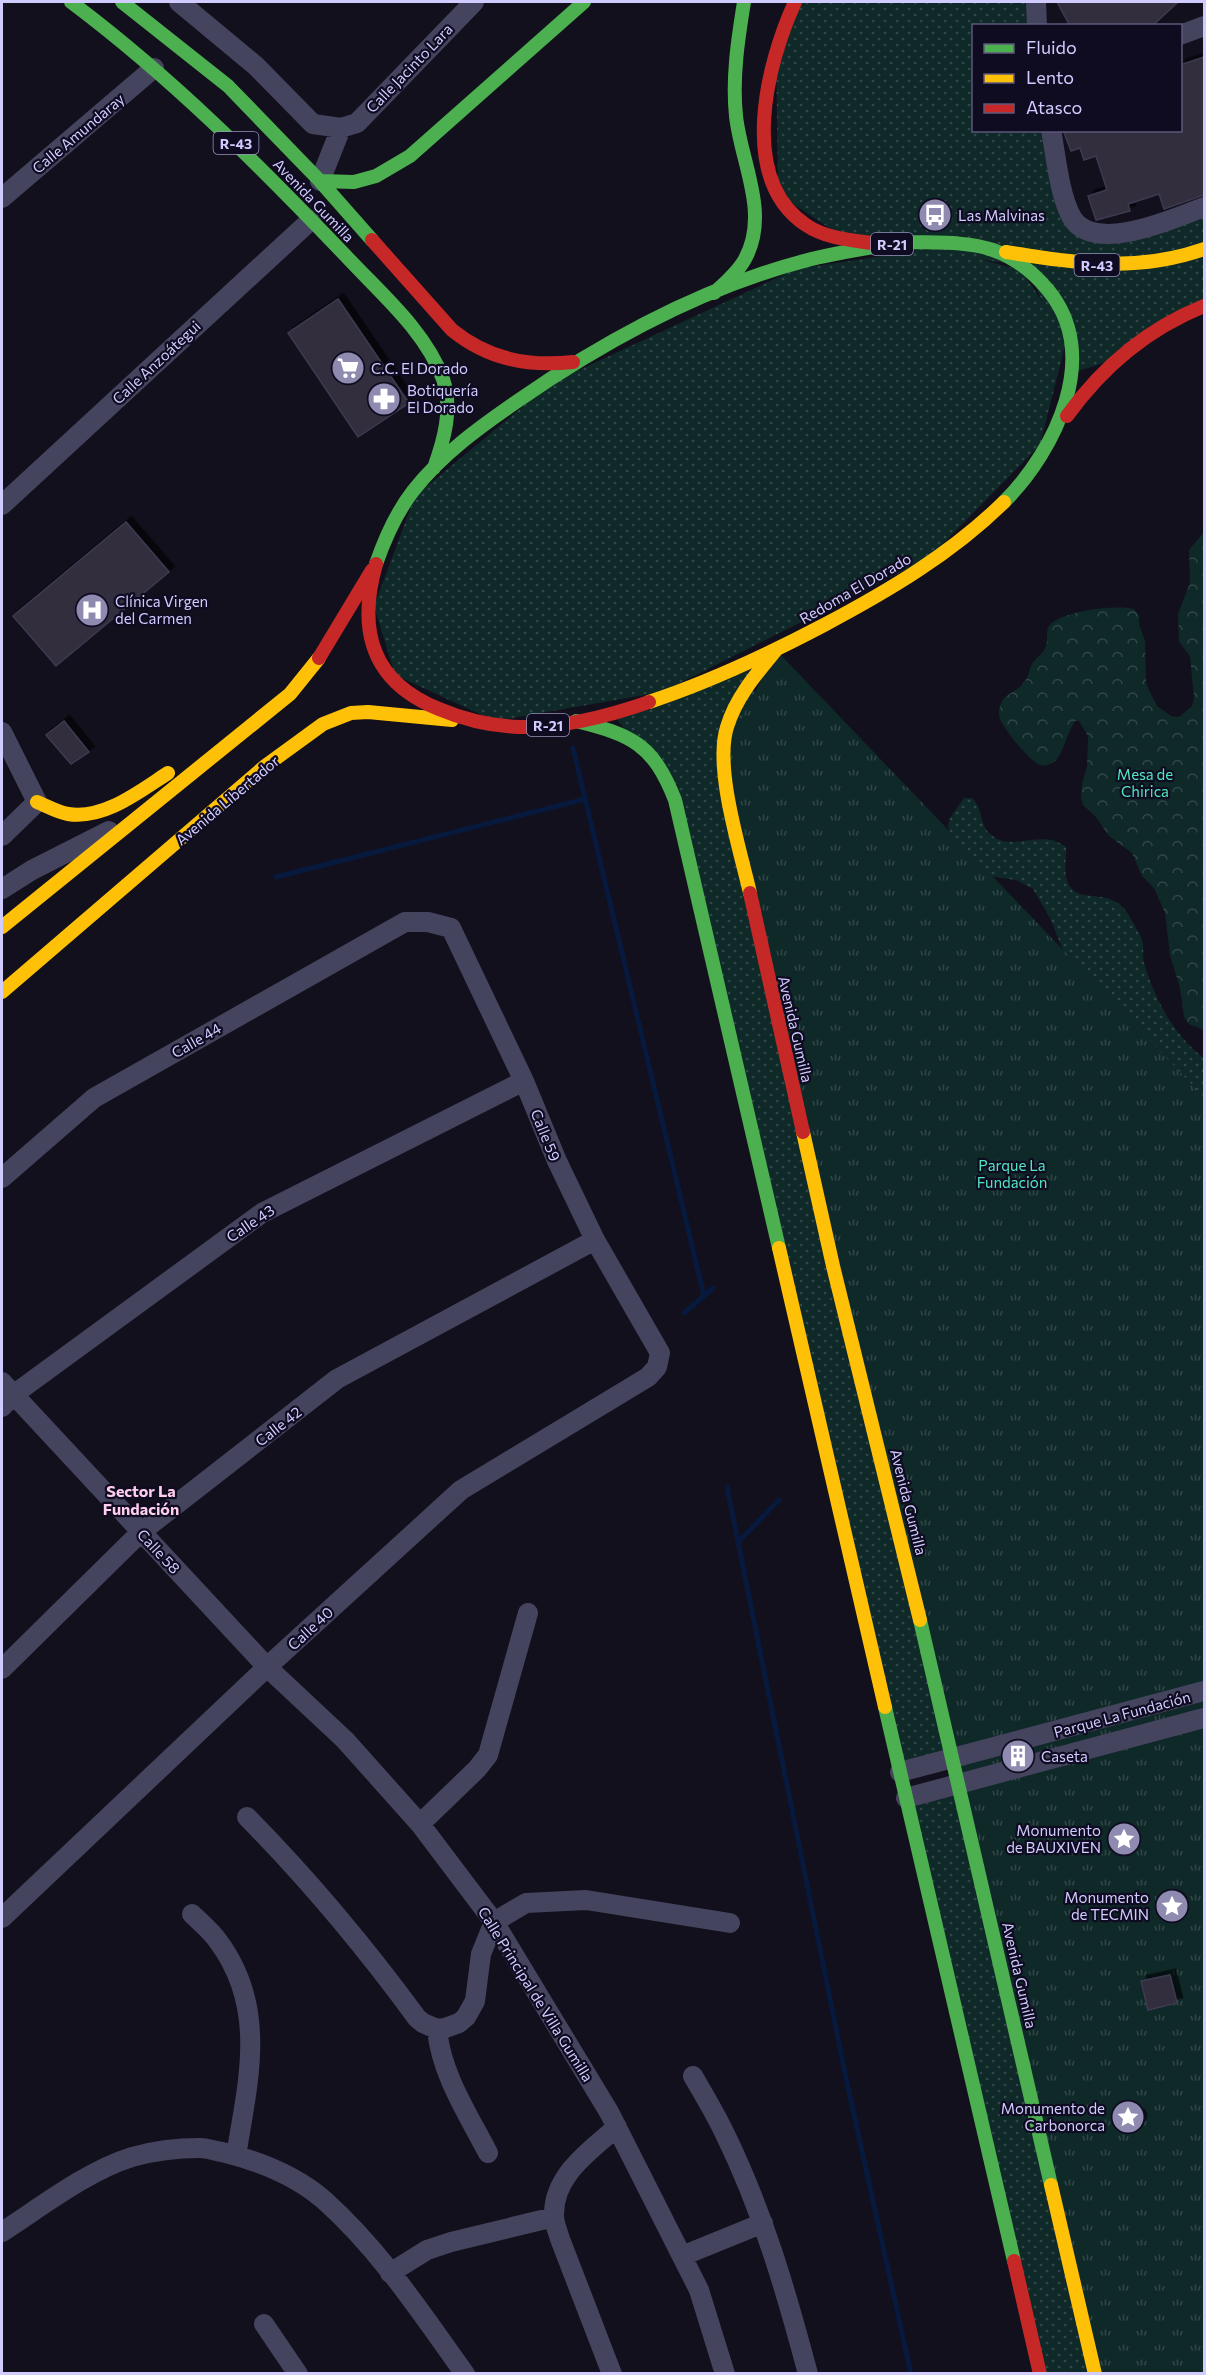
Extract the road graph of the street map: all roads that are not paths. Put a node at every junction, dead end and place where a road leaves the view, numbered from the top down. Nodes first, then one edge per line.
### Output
1 (71, 2) edge
2 (122, 2) edge
3 (179, 2) edge
4 (474, 2) edge
5 (584, 2) edge
6 (744, 2) edge
7 (795, 2) edge
8 (1036, 2) edge
9 (1038, 24) edge
10 (1204, 26) edge
11 (1182, 34) edge
12 (154, 68) junction
13 (341, 128) junction
14 (1051, 132) edge
15 (320, 181) junction
16 (2, 198) edge
17 (1204, 207) edge
18 (311, 220) junction
19 (884, 244) junction
20 (989, 249) junction
21 (1204, 249) edge
22 (713, 294) junction
23 (1204, 306) edge
24 (575, 362) junction
25 (1045, 448) junction
26 (434, 469) junction
27 (2, 505) edge
28 (376, 563) junction
29 (776, 650) junction
30 (576, 721) junction
31 (249, 726) junction
32 (495, 726) junction
33 (2, 732) edge
34 (37, 802) junction
35 (131, 821) junction
36 (2, 836) edge
37 (2, 889) edge
38 (405, 922) joint
39 (2, 927) edge
40 (2, 992) edge
41 (524, 1081) junction
42 (2, 1178) edge
43 (595, 1240) junction
44 (648, 1377) joint
45 (5, 1395) edge
46 (141, 1532) junction
47 (528, 1613) dead end
48 (267, 1667) junction
49 (2, 1669) edge
50 (1204, 1691) edge
51 (1204, 1718) edge
52 (952, 1759) junction
53 (900, 1772) junction
54 (958, 1784) junction
55 (906, 1798) junction
56 (247, 1817) dead end
57 (420, 1824) junction
58 (192, 1914) dead end
59 (2, 1918) edge
60 (494, 1922) junction
61 (729, 1923) dead end
62 (438, 2029) junction
63 (693, 2076) dead end
64 (617, 2127) junction
65 (488, 2153) dead end
66 (236, 2156) junction
67 (554, 2217) junction
68 (763, 2223) junction
69 (2, 2232) edge
70 (682, 2256) junction
71 (390, 2273) junction
72 (264, 2324) dead end
73 (298, 2373) edge
74 (465, 2373) edge
75 (612, 2373) edge
76 (725, 2373) edge
77 (808, 2373) edge
78 (1040, 2373) edge
79 (1095, 2373) edge

1 - 12 main road, Avenida Gumilla / R-43
2 - 15 main road, Avenida Gumilla / R-43
3 - 13 street
4 - 13 street, Calle Jacinto Lara
5 - 15 main road
6 - 22 main road, R-21
7 - 19 main road, R-21
8 - 9 street
10 - 11 street
12 - 16 street, Calle Amundaray
12 - 18 main road, Avenida Gumilla / R-43
13 - 15 street
14 - 17 street
15 - 24 main road, Avenida Gumilla / R-43
18 - 26 main road, Avenida Gumilla / R-43
18 - 27 street, Calle Anzoátegui
19 - 20 main road, Redoma El Dorado / R-21
19 - 22 main road, Redoma El Dorado / R-21
20 - 21 main road, R-43
20 - 25 main road, Redoma El Dorado / R-21
22 - 24 main road, Redoma El Dorado / R-21
23 - 25 main road
24 - 26 main road, Redoma El Dorado / R-21
25 - 29 main road, Redoma El Dorado / R-21
26 - 28 main road, Redoma El Dorado / R-21
28 - 31 main road
28 - 32 main road, Redoma El Dorado / R-21
29 - 30 main road, Redoma El Dorado / R-21
29 - 52 main road, Avenida Gumilla
30 - 32 main road, Redoma El Dorado / R-21
30 - 53 main road
31 - 34 main road
31 - 35 main road
32 - 40 main road, Avenida Libertador
33 - 34 street
34 - 36 street
35 - 37 street
35 - 39 main road
38 - 41 street, Calle 59
38 - 42 street, Calle 44
41 - 43 street, Calle 59
41 - 45 street, Calle 43
43 - 44 street, Calle 59
43 - 46 street, Calle 42
44 - 48 street, Calle 40
45 - 46 street, Calle 58
46 - 48 street, Calle 58
46 - 49 street, Calle 42
47 - 57 street
48 - 57 street, Calle Principal de Villa Gumilla
48 - 59 street, Calle 40
50 - 52 street, Parque La Fundación
51 - 54 street, Parque La Fundación
52 - 53 street, Parque La Fundación
52 - 54 main road, Avenida Gumilla
53 - 55 main road
54 - 55 street, Parque La Fundación
54 - 79 main road, Avenida Gumilla
55 - 78 main road
56 - 62 street
57 - 60 street, Calle Principal de Villa Gumilla
58 - 66 street
60 - 61 street
60 - 62 street
60 - 64 street, Calle Principal de Villa Gumilla
62 - 65 street
63 - 68 street
64 - 67 street
64 - 70 street, Calle Principal de Villa Gumilla
66 - 69 street
66 - 71 street
67 - 71 street
67 - 75 street
68 - 70 street
68 - 77 street
70 - 76 street, Calle Principal de Villa Gumilla
71 - 74 street
72 - 73 street

